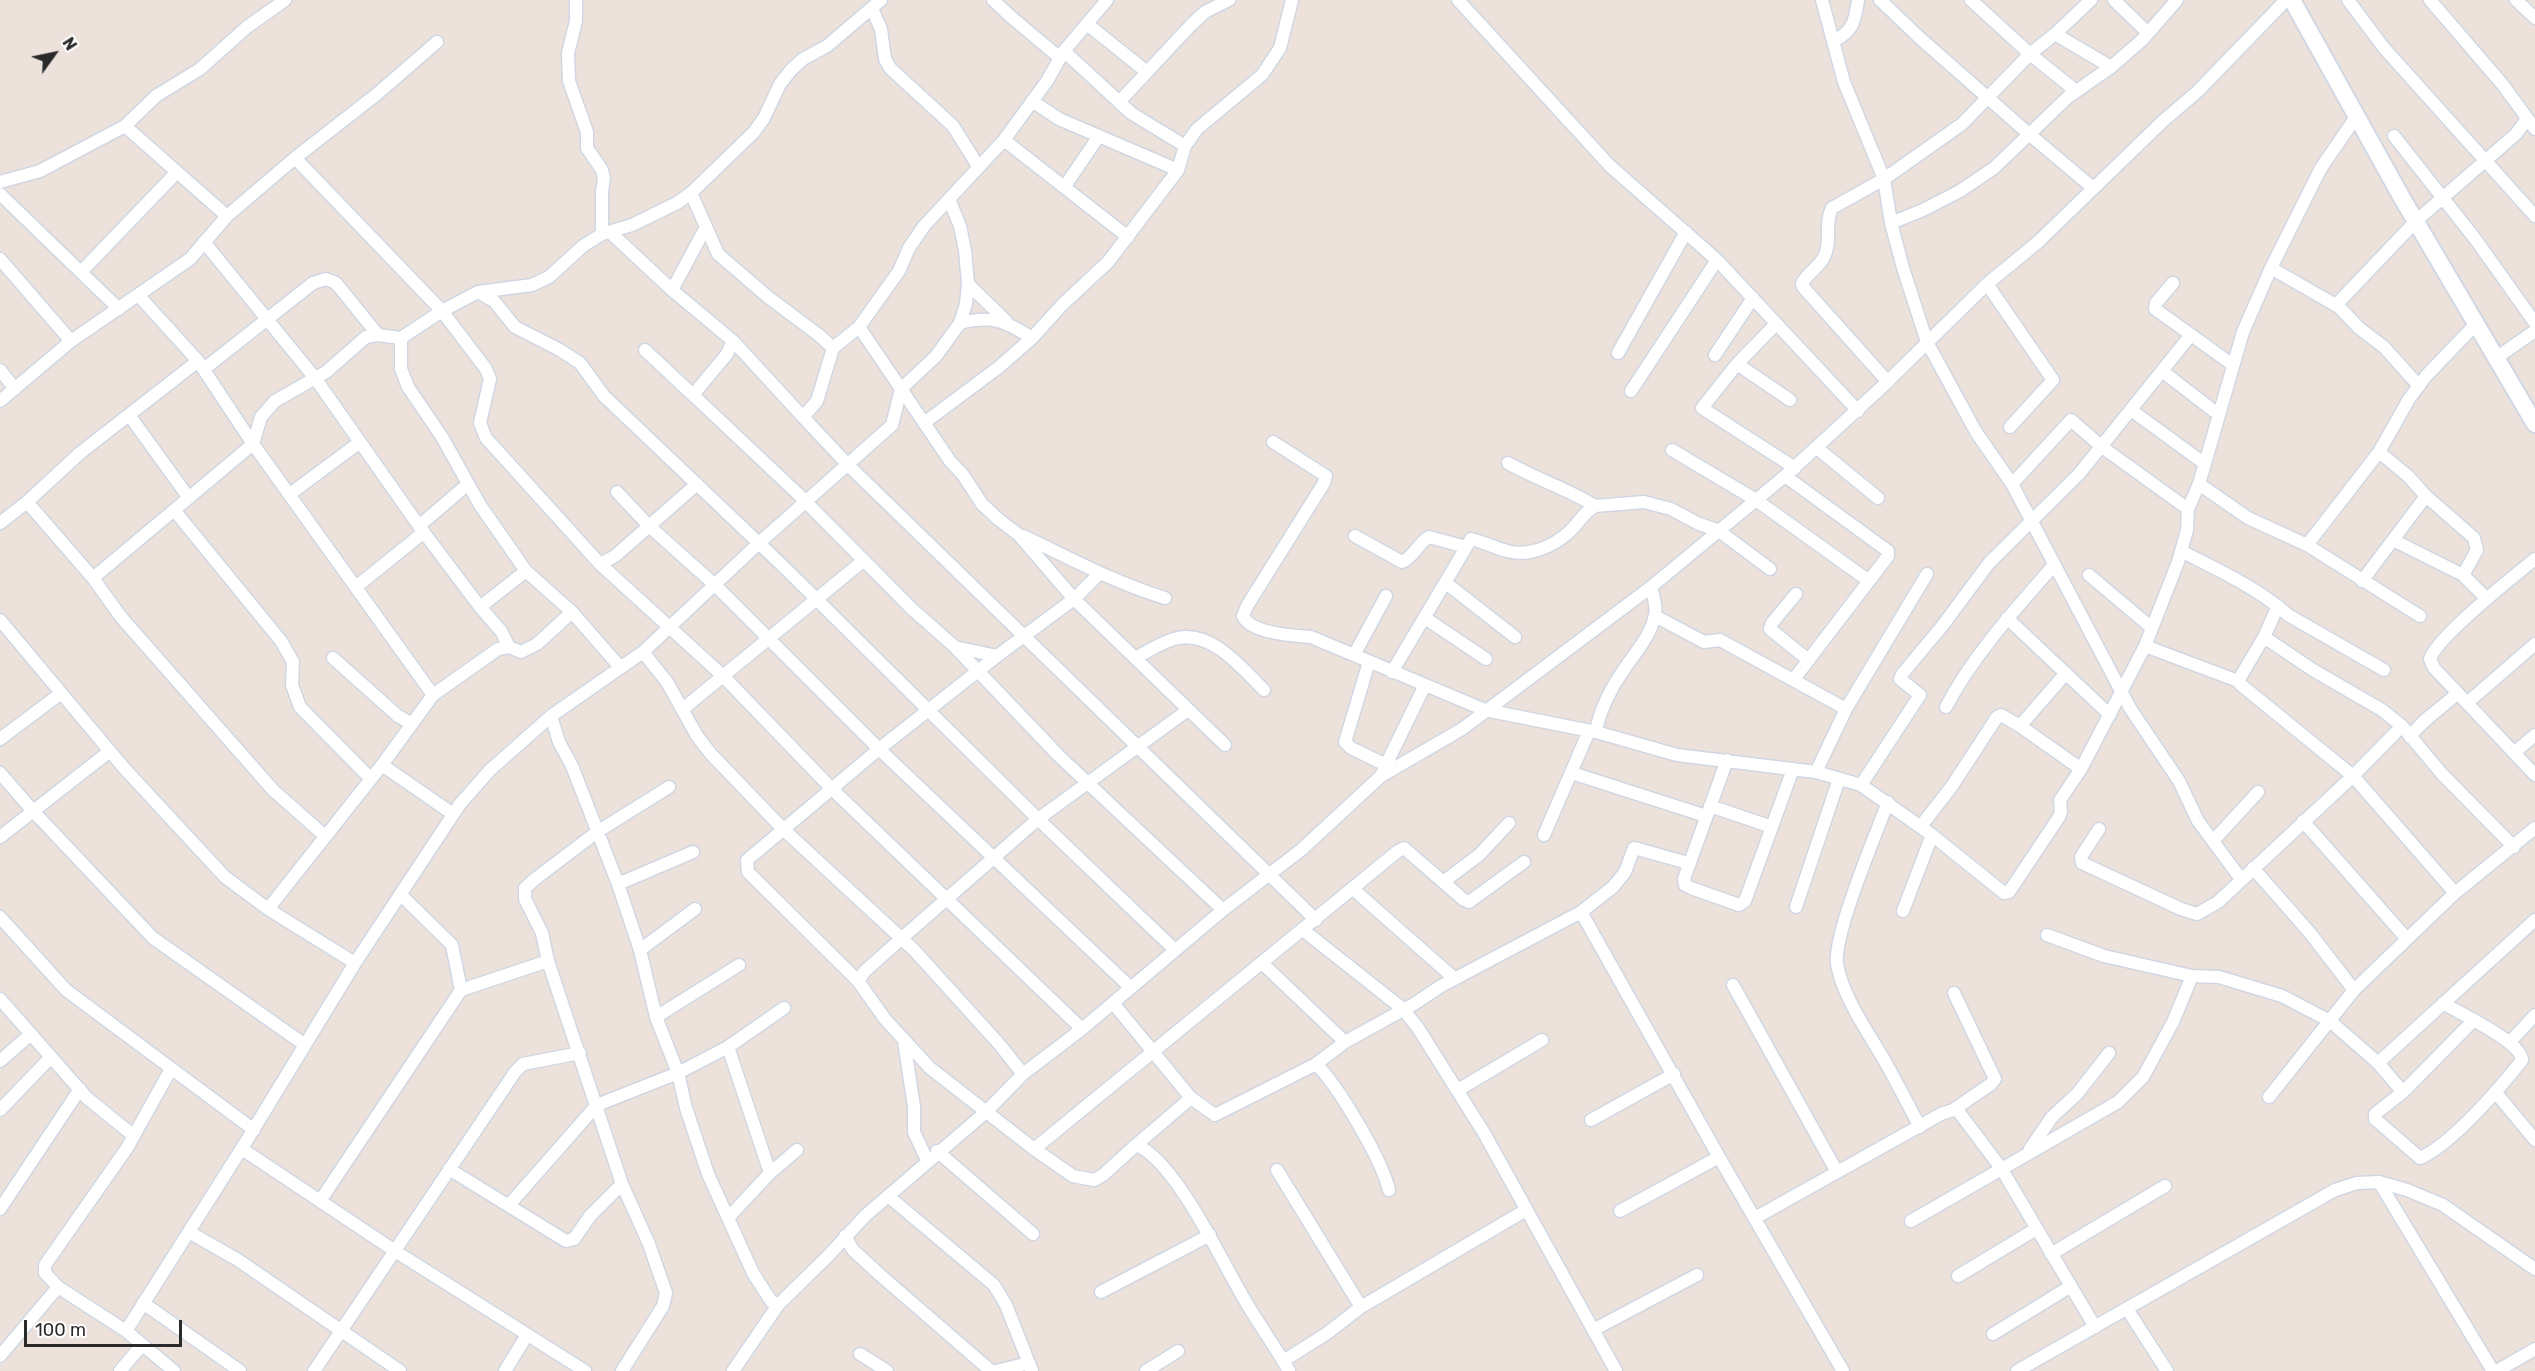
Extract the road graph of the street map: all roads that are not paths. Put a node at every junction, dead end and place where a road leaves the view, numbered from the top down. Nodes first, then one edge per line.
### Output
1 (285, 0) edge
2 (576, 0) edge
3 (993, 0) edge
4 (1107, 0) edge
5 (1229, 0) edge
6 (1292, 0) edge
7 (1458, 0) edge
8 (1822, 0) edge
9 (1858, 0) edge
10 (1880, 0) edge
11 (1971, 0) edge
12 (2091, 0) edge
13 (2114, 0) edge
14 (2177, 0) edge
15 (2348, 0) edge
16 (2430, 0) edge
17 (2516, 0) edge
18 (2295, 2) edge
19 (877, 4) edge
20 (2535, 18) edge
21 (1087, 24) junction
22 (2148, 33) junction
23 (2055, 34) junction
24 (1833, 41) junction
25 (437, 42) dead end
26 (1062, 54) junction
27 (2030, 54) junction
28 (2111, 67) junction
29 (1147, 72) junction
30 (2076, 91) junction
31 (1989, 98) junction
32 (1032, 101) junction
33 (1119, 102) junction
34 (2356, 117) junction
35 (2531, 124) edge
36 (125, 126) junction
37 (2029, 134) junction
38 (1099, 136) junction
39 (2394, 136) dead end
40 (1004, 140) junction
41 (1185, 147) junction
42 (295, 158) junction
43 (2486, 161) junction
44 (978, 166) junction
45 (1178, 170) junction
46 (177, 172) junction
47 (1884, 179) junction
48 (0, 182) edge
49 (1065, 186) junction
50 (2093, 188) junction
51 (691, 193) junction
52 (0, 194) edge
53 (2442, 198) junction
54 (949, 199) junction
55 (227, 216) junction
56 (2535, 216) edge
57 (2416, 221) junction
58 (1891, 223) junction
59 (706, 227) junction
60 (1686, 232) junction
61 (606, 233) junction
62 (1128, 237) junction
63 (204, 242) junction
64 (0, 259) edge
65 (1717, 260) junction
66 (2271, 268) junction
67 (81, 272) junction
68 (2173, 283) dead end
69 (968, 284) junction
70 (1987, 284) junction
71 (672, 290) junction
72 (478, 292) junction
73 (139, 296) junction
74 (1753, 298) junction
75 (2336, 305) junction
76 (119, 309) junction
77 (442, 311) junction
78 (266, 320) junction
79 (1006, 322) junction
80 (960, 323) junction
81 (2535, 323) edge
82 (1776, 324) junction
83 (2476, 324) junction
84 (859, 327) junction
85 (2535, 331) edge
86 (378, 335) junction
87 (2190, 336) junction
88 (401, 338) junction
89 (1032, 338) junction
90 (71, 341) junction
91 (733, 341) junction
92 (1927, 342) junction
93 (833, 348) junction
94 (645, 350) dead end
95 (1618, 353) dead end
96 (1716, 355) dead end
97 (2496, 358) junction
98 (1737, 364) junction
99 (201, 365) junction
100 (2233, 365) junction
101 (0, 370) edge
102 (2162, 371) junction
103 (315, 378) junction
104 (1888, 382) junction
105 (2419, 386) junction
106 (15, 388) junction
107 (901, 389) junction
108 (1630, 391) dead end
109 (693, 395) junction
110 (1790, 400) dead end
111 (0, 401) edge
112 (2131, 410) junction
113 (1858, 411) junction
114 (129, 415) junction
115 (2219, 415) junction
116 (804, 417) junction
117 (924, 423) junction
118 (2535, 424) edge
119 (2010, 427) dead end
120 (1273, 441) dead end
121 (360, 442) junction
122 (252, 444) junction
123 (2102, 447) junction
124 (1817, 448) junction
125 (1672, 450) dead end
126 (2379, 452) junction
127 (1508, 463) dead end
128 (2205, 464) junction
129 (848, 465) junction
130 (1790, 472) junction
131 (468, 484) junction
132 (697, 484) junction
133 (2012, 484) junction
134 (2199, 484) junction
135 (617, 492) dead end
136 (290, 494) junction
137 (2426, 496) junction
138 (189, 498) junction
139 (1878, 498) dead end
140 (1756, 500) junction
141 (27, 502) junction
142 (804, 503) junction
143 (1594, 506) junction
144 (2188, 509) junction
145 (174, 510) junction
146 (2031, 520) junction
147 (0, 523) edge
148 (649, 526) junction
149 (421, 529) junction
150 (1719, 531) junction
151 (1018, 535) junction
152 (1355, 536) dead end
153 (2393, 540) junction
154 (759, 543) junction
155 (2307, 545) junction
156 (1466, 547) junction
157 (2181, 551) junction
158 (2535, 559) edge
159 (863, 561) junction
160 (600, 564) junction
161 (2054, 565) junction
162 (1770, 569) dead end
163 (526, 571) junction
164 (1100, 573) junction
165 (1928, 574) dead end
166 (2088, 575) dead end
167 (2463, 575) junction
168 (93, 578) junction
169 (1869, 581) junction
170 (2362, 581) junction
171 (1446, 583) junction
172 (715, 585) junction
173 (356, 587) junction
174 (1651, 587) junction
175 (1796, 594) dead end
176 (1386, 596) dead end
177 (1165, 598) dead end
178 (1074, 599) junction
179 (2487, 599) junction
180 (817, 600) junction
181 (2278, 606) junction
182 (480, 607) junction
183 (572, 612) junction
184 (1655, 616) junction
185 (2420, 616) dead end
186 (1425, 618) junction
187 (2007, 618) junction
188 (0, 620) edge
189 (669, 626) junction
190 (2152, 628) junction
191 (1024, 637) junction
192 (1515, 637) dead end
193 (2264, 637) junction
194 (768, 638) junction
195 (2535, 644) edge
196 (2145, 646) junction
197 (509, 647) junction
198 (955, 647) junction
199 (1354, 654) junction
200 (638, 656) junction
201 (997, 656) junction
202 (333, 658) dead end
203 (1135, 658) junction
204 (1486, 659) dead end
205 (1807, 659) junction
206 (1369, 662) junction
207 (620, 667) junction
208 (2384, 670) dead end
209 (978, 671) junction
210 (1392, 672) junction
211 (2066, 673) junction
212 (722, 675) junction
213 (1794, 679) junction
214 (2238, 681) junction
215 (1425, 685) junction
216 (1264, 690) dead end
217 (2122, 693) junction
218 (2457, 693) junction
219 (60, 694) junction
220 (434, 695) junction
221 (2468, 703) junction
222 (1946, 707) dead end
223 (684, 708) junction
224 (1846, 709) junction
225 (928, 710) junction
226 (1188, 710) junction
227 (1485, 710) junction
228 (2110, 715) junction
229 (551, 716) junction
230 (412, 724) junction
231 (2020, 726) junction
232 (2406, 731) junction
233 (1592, 732) junction
234 (2535, 735) edge
235 (0, 739) edge
236 (1225, 745) dead end
237 (1137, 747) junction
238 (879, 749) junction
239 (110, 751) junction
240 (2515, 752) junction
241 (1727, 760) junction
242 (382, 765) junction
243 (1792, 768) junction
244 (2081, 769) junction
245 (1383, 770) junction
246 (1572, 772) junction
247 (1816, 772) junction
248 (0, 773) edge
249 (2535, 775) edge
250 (2353, 776) junction
251 (370, 778) junction
252 (1839, 779) junction
253 (1089, 783) junction
254 (1861, 785) junction
255 (669, 787) dead end
256 (832, 789) junction
257 (2258, 792) dead end
258 (1888, 802) junction
259 (33, 811) junction
260 (1708, 811) junction
261 (453, 814) junction
262 (1038, 819) junction
263 (2303, 821) junction
264 (1509, 823) dead end
265 (1921, 826) junction
266 (1772, 827) junction
267 (2535, 828) edge
268 (2099, 829) dead end
269 (783, 830) junction
270 (597, 832) junction
271 (1544, 835) dead end
272 (1932, 835) junction
273 (325, 836) junction
274 (0, 837) edge
275 (2213, 841) junction
276 (2514, 847) junction
277 (693, 852) dead end
278 (992, 859) junction
279 (1524, 862) dead end
280 (1688, 863) junction
281 (2253, 868) junction
282 (1269, 875) junction
283 (2241, 879) junction
284 (1443, 882) junction
285 (618, 884) junction
286 (1353, 889) junction
287 (2456, 893) junction
288 (400, 895) junction
289 (946, 899) junction
290 (1796, 907) dead end
291 (268, 909) junction
292 (695, 909) dead end
293 (1223, 910) junction
294 (1903, 910) dead end
295 (1581, 912) junction
296 (0, 917) edge
297 (1316, 920) junction
298 (2535, 920) edge
299 (1303, 930) junction
300 (2047, 935) dead end
301 (902, 938) junction
302 (2407, 939) junction
303 (640, 950) junction
304 (1175, 950) junction
305 (548, 961) junction
306 (355, 963) junction
307 (1262, 963) junction
308 (739, 965) dead end
309 (2192, 976) junction
310 (1455, 979) junction
311 (858, 981) junction
312 (1733, 986) dead end
313 (1131, 988) junction
314 (461, 990) junction
315 (2354, 990) junction
316 (1954, 993) dead end
317 (0, 999) edge
318 (1113, 1003) junction
319 (2443, 1003) junction
320 (784, 1008) dead end
321 (1403, 1009) junction
322 (2535, 1015) edge
323 (656, 1017) junction
324 (2330, 1021) junction
325 (2473, 1021) junction
326 (1082, 1029) junction
327 (31, 1034) junction
328 (1542, 1040) dead end
329 (904, 1041) junction
330 (1345, 1042) junction
331 (2510, 1042) junction
332 (305, 1045) junction
333 (728, 1047) junction
334 (1154, 1051) junction
335 (580, 1053) junction
336 (2109, 1053) dead end
337 (50, 1058) junction
338 (0, 1061) edge
339 (2378, 1063) junction
340 (1316, 1064) junction
341 (171, 1068) junction
342 (678, 1073) junction
343 (1023, 1074) junction
344 (1674, 1074) junction
345 (80, 1089) junction
346 (1458, 1090) junction
347 (2403, 1092) junction
348 (2496, 1093) junction
349 (2269, 1097) dead end
350 (1191, 1098) junction
351 (597, 1105) junction
352 (0, 1110) edge
353 (1953, 1110) junction
354 (986, 1112) junction
355 (1591, 1120) dead end
356 (1920, 1127) junction
357 (254, 1130) junction
358 (134, 1136) junction
359 (2534, 1137) edge
360 (1136, 1145) junction
361 (242, 1149) junction
362 (1034, 1149) junction
363 (797, 1150) dead end
364 (937, 1151) junction
365 (2028, 1153) junction
366 (1719, 1157) junction
367 (927, 1160) junction
368 (2001, 1168) junction
369 (449, 1169) junction
370 (1276, 1170) dead end
371 (1837, 1172) junction
372 (770, 1173) junction
373 (2379, 1182) junction
374 (622, 1184) junction
375 (2165, 1186) dead end
376 (1389, 1190) dead end
377 (888, 1196) junction
378 (320, 1201) junction
379 (509, 1205) junction
380 (0, 1209) edge
381 (1527, 1210) junction
382 (1620, 1211) dead end
383 (728, 1218) junction
384 (1755, 1218) junction
385 (1911, 1221) dead end
386 (2036, 1229) junction
387 (189, 1232) junction
388 (1033, 1234) dead end
389 (1210, 1235) junction
390 (843, 1239) junction
391 (395, 1251) junction
392 (2051, 1254) junction
393 (2535, 1269) edge
394 (1697, 1275) dead end
395 (1958, 1276) dead end
396 (2071, 1286) junction
397 (58, 1287) junction
398 (1101, 1292) dead end
399 (143, 1303) junction
400 (778, 1305) junction
401 (1361, 1307) junction
402 (2127, 1309) junction
403 (2095, 1327) junction
404 (1593, 1330) junction
405 (126, 1331) junction
406 (341, 1332) junction
407 (1993, 1334) dead end
408 (527, 1335) junction
409 (142, 1345) junction
410 (2535, 1349) edge
411 (1178, 1351) dead end
412 (860, 1354) dead end
413 (0, 1356) edge
414 (1286, 1366) edge
415 (1031, 1367) edge
416 (120, 1371) edge
417 (174, 1371) edge
418 (240, 1371) edge
419 (314, 1371) edge
420 (400, 1371) edge
421 (505, 1371) edge
422 (585, 1371) edge
423 (622, 1371) edge
424 (733, 1371) edge
425 (887, 1371) edge
426 (994, 1371) edge
427 (1146, 1371) edge
428 (1616, 1371) edge
429 (1843, 1371) edge
430 (2017, 1371) edge
431 (2168, 1371) edge
432 (2495, 1371) edge

1 - 36 street
2 - 61 street
3 - 26 street
4 - 21 street
5 - 29 street
6 - 41 street
7 - 60 street
8 - 24 street
9 - 24 street
10 - 31 street
11 - 27 street
12 - 23 street
13 - 22 street
14 - 22 street
15 - 43 street
16 - 35 street
17 - 20 street
18 - 34 street
18 - 50 street
19 - 44 street
19 - 51 street
21 - 26 street
21 - 29 street
22 - 28 street
23 - 27 street
23 - 28 street
24 - 47 street
25 - 42 street
26 - 32 street
26 - 33 street
27 - 30 street
27 - 31 street
28 - 30 street
29 - 33 street
30 - 37 street
31 - 37 street
31 - 47 street
32 - 38 street
32 - 40 street
33 - 41 street
34 - 57 street
34 - 66 street
35 - 43 street
36 - 46 street
36 - 48 street
37 - 50 street
37 - 58 street
38 - 45 street
38 - 49 street
39 - 53 street
40 - 44 street
40 - 49 street
41 - 45 street
42 - 55 street
42 - 77 street
43 - 53 street
43 - 56 street
44 - 54 street
45 - 62 street
46 - 55 street
46 - 67 street
47 - 58 street
47 - 104 street
49 - 62 street
50 - 70 street
51 - 59 street
51 - 61 street
52 - 67 street
53 - 57 street
53 - 81 street
54 - 69 street
54 - 84 street
55 - 63 street
57 - 75 street
57 - 83 street
58 - 92 street
59 - 71 street
59 - 93 street
60 - 65 street
60 - 95 street
61 - 71 street
61 - 72 street
62 - 89 street
63 - 73 street
63 - 78 street
64 - 90 street
65 - 74 street
65 - 108 street
66 - 75 street
66 - 100 street
67 - 76 street
68 - 87 street
69 - 79 street
69 - 80 street
70 - 92 street
70 - 119 street
71 - 91 street
72 - 77 street
72 - 132 street
73 - 76 street
73 - 99 street
74 - 82 street
74 - 96 street
75 - 105 street
76 - 90 street
77 - 88 street
77 - 160 street
78 - 86 street
78 - 99 street
78 - 103 street
79 - 80 street
79 - 89 street
80 - 107 street
82 - 98 street
82 - 113 street
83 - 97 street
83 - 105 street
84 - 93 street
84 - 107 street
85 - 97 street
86 - 88 street
86 - 103 street
87 - 100 street
87 - 102 street
88 - 131 street
89 - 117 street
90 - 106 street
91 - 109 street
91 - 116 street
92 - 104 street
92 - 133 street
93 - 116 street
94 - 109 street
97 - 118 street
98 - 110 street
98 - 130 street
99 - 114 street
99 - 122 street
100 - 115 street
101 - 106 street
102 - 112 street
102 - 115 street
103 - 121 street
103 - 122 street
104 - 113 street
105 - 126 street
106 - 111 street
107 - 117 street
107 - 129 street
109 - 142 street
112 - 123 street
112 - 128 street
113 - 124 street
114 - 138 street
114 - 141 street
115 - 128 street
116 - 129 street
117 - 151 street
120 - 199 street
121 - 136 street
121 - 149 street
122 - 136 street
122 - 138 street
123 - 133 street
123 - 144 street
123 - 146 street
124 - 130 street
124 - 139 street
125 - 140 street
126 - 137 street
126 - 155 street
127 - 143 street
128 - 134 street
129 - 142 street
129 - 191 street
130 - 140 street
130 - 169 street
131 - 149 street
131 - 163 street
132 - 148 street
132 - 154 street
133 - 146 street
134 - 144 street
134 - 155 street
135 - 148 street
136 - 173 street
137 - 153 street
137 - 167 street
138 - 145 street
140 - 150 street
140 - 169 street
141 - 147 street
141 - 168 street
142 - 154 street
142 - 159 street
143 - 150 street
143 - 156 street
144 - 157 street
145 - 168 street
145 - 251 street
146 - 161 street
146 - 254 street
148 - 160 street
148 - 172 street
149 - 173 street
149 - 182 street
150 - 162 street
150 - 174 street
151 - 164 street
151 - 178 street
152 - 156 street
153 - 167 street
153 - 170 street
154 - 172 street
154 - 180 street
155 - 170 street
156 - 171 street
157 - 181 street
157 - 190 street
158 - 179 street
159 - 180 street
159 - 198 street
160 - 189 street
161 - 187 street
161 - 217 street
163 - 182 street
163 - 183 street
164 - 177 street
164 - 178 street
165 - 224 street
166 - 190 street
167 - 179 street
168 - 273 street
169 - 205 street
170 - 185 street
171 - 186 street
171 - 192 street
172 - 189 street
172 - 194 street
173 - 220 street
174 - 184 street
174 - 227 street
175 - 205 street
176 - 199 street
178 - 191 street
178 - 203 street
179 - 218 street
180 - 194 street
180 - 225 street
181 - 193 street
181 - 208 street
182 - 197 street
183 - 197 street
183 - 207 street
184 - 213 street
184 - 233 street
186 - 204 street
186 - 210 street
187 - 211 street
187 - 222 street
188 - 219 street
189 - 200 street
189 - 212 street
190 - 196 street
191 - 201 street
191 - 237 street
193 - 214 street
193 - 232 street
194 - 212 street
194 - 238 street
195 - 221 street
196 - 214 street
196 - 217 street
197 - 220 street
198 - 201 street
198 - 209 street
199 - 206 street
200 - 207 street
200 - 223 street
201 - 209 street
202 - 230 street
203 - 216 street
203 - 226 street
205 - 213 street
206 - 210 street
206 - 245 street
207 - 229 street
209 - 225 street
209 - 253 street
210 - 215 street
211 - 228 street
211 - 231 street
212 - 223 street
212 - 256 street
213 - 224 street
214 - 250 street
215 - 227 street
215 - 245 street
217 - 228 street
217 - 275 street
218 - 221 street
218 - 232 street
219 - 235 street
219 - 239 street
220 - 230 street
221 - 240 street
223 - 269 street
224 - 247 street
225 - 238 street
225 - 262 street
226 - 236 street
226 - 237 street
227 - 233 street
227 - 245 street
228 - 244 street
229 - 261 street
229 - 270 street
230 - 242 street
231 - 244 street
231 - 265 street
232 - 250 street
232 - 276 street
233 - 241 street
233 - 246 street
234 - 240 street
237 - 253 street
237 - 282 street
238 - 256 street
238 - 278 street
239 - 259 street
239 - 291 street
240 - 249 street
241 - 243 street
241 - 260 street
242 - 251 street
242 - 261 street
243 - 247 street
243 - 266 street
244 - 272 street
245 - 282 street
246 - 260 street
246 - 271 street
247 - 252 street
248 - 259 street
250 - 263 street
250 - 287 street
251 - 273 street
252 - 254 street
252 - 290 street
253 - 262 street
253 - 293 street
254 - 258 street
255 - 270 street
256 - 269 street
256 - 289 street
257 - 275 street
258 - 265 street
258 - 356 street
259 - 274 street
259 - 332 street
260 - 266 street
260 - 280 street
261 - 288 street
262 - 278 street
262 - 304 street
263 - 281 street
263 - 302 street
264 - 284 street
265 - 272 street
266 - 280 street
267 - 276 street
268 - 283 street
269 - 301 street
269 - 311 street
270 - 285 street
270 - 305 street
272 - 294 street
273 - 291 street
275 - 283 street
276 - 287 street
277 - 285 street
278 - 289 street
278 - 313 street
279 - 284 street
280 - 295 street
281 - 283 street
281 - 315 street
282 - 293 street
282 - 297 street
284 - 286 street
285 - 303 street
286 - 297 street
286 - 310 street
287 - 302 street
288 - 306 street
288 - 314 street
289 - 301 street
289 - 326 street
291 - 306 street
292 - 303 street
293 - 304 street
295 - 310 street
295 - 344 street
296 - 341 street
297 - 299 street
298 - 319 street
299 - 307 street
299 - 321 street
300 - 309 street
301 - 311 street
301 - 343 street
302 - 315 street
303 - 323 street
304 - 313 street
305 - 314 street
305 - 335 street
306 - 332 street
307 - 330 street
307 - 334 street
308 - 323 street
309 - 324 street
309 - 365 street
310 - 321 street
311 - 329 street
312 - 371 street
313 - 318 street
314 - 378 street
315 - 324 street
316 - 353 street
317 - 327 street
318 - 326 street
318 - 334 street
319 - 325 street
319 - 339 street
320 - 333 street
321 - 330 street
321 - 346 street
322 - 331 street
323 - 342 street
324 - 339 street
324 - 349 street
325 - 331 street
325 - 347 street
326 - 343 street
327 - 337 street
327 - 338 street
328 - 346 street
329 - 354 street
329 - 367 street
330 - 340 street
331 - 348 street
332 - 357 street
333 - 342 street
333 - 372 street
334 - 350 street
334 - 362 street
335 - 351 street
335 - 369 street
336 - 365 street
337 - 345 street
337 - 352 street
339 - 347 street
340 - 350 street
340 - 376 street
341 - 357 street
341 - 358 street
342 - 351 street
342 - 383 street
343 - 354 street
344 - 355 street
344 - 366 street
345 - 358 street
345 - 380 street
346 - 381 street
347 - 348 street
348 - 359 street
350 - 360 street
351 - 374 street
351 - 379 street
353 - 356 street
353 - 368 street
354 - 362 street
354 - 364 street
356 - 371 street
357 - 361 street
358 - 397 street
360 - 362 street
360 - 389 street
361 - 378 street
361 - 387 street
363 - 372 street
364 - 367 street
364 - 388 street
365 - 368 street
366 - 382 street
366 - 384 street
367 - 377 street
368 - 385 street
368 - 386 street
369 - 379 street
369 - 391 street
370 - 401 street
371 - 384 street
372 - 383 street
373 - 393 street
373 - 402 street
373 - 432 street
374 - 379 street
374 - 423 street
375 - 392 street
377 - 390 street
377 - 415 street
378 - 391 street
381 - 401 street
381 - 404 street
383 - 400 street
384 - 429 street
386 - 392 street
386 - 395 street
387 - 399 street
387 - 406 street
389 - 398 street
389 - 414 street
390 - 400 street
390 - 426 street
391 - 406 street
391 - 408 street
392 - 396 street
394 - 404 street
396 - 403 street
396 - 407 street
397 - 405 street
397 - 413 street
399 - 405 street
399 - 418 street
400 - 424 street
401 - 414 street
402 - 403 street
402 - 431 street
403 - 430 street
404 - 428 street
405 - 409 street
406 - 419 street
406 - 420 street
408 - 421 street
408 - 422 street
409 - 416 street
409 - 417 street
410 - 432 street
411 - 427 street
412 - 425 street
415 - 426 street

